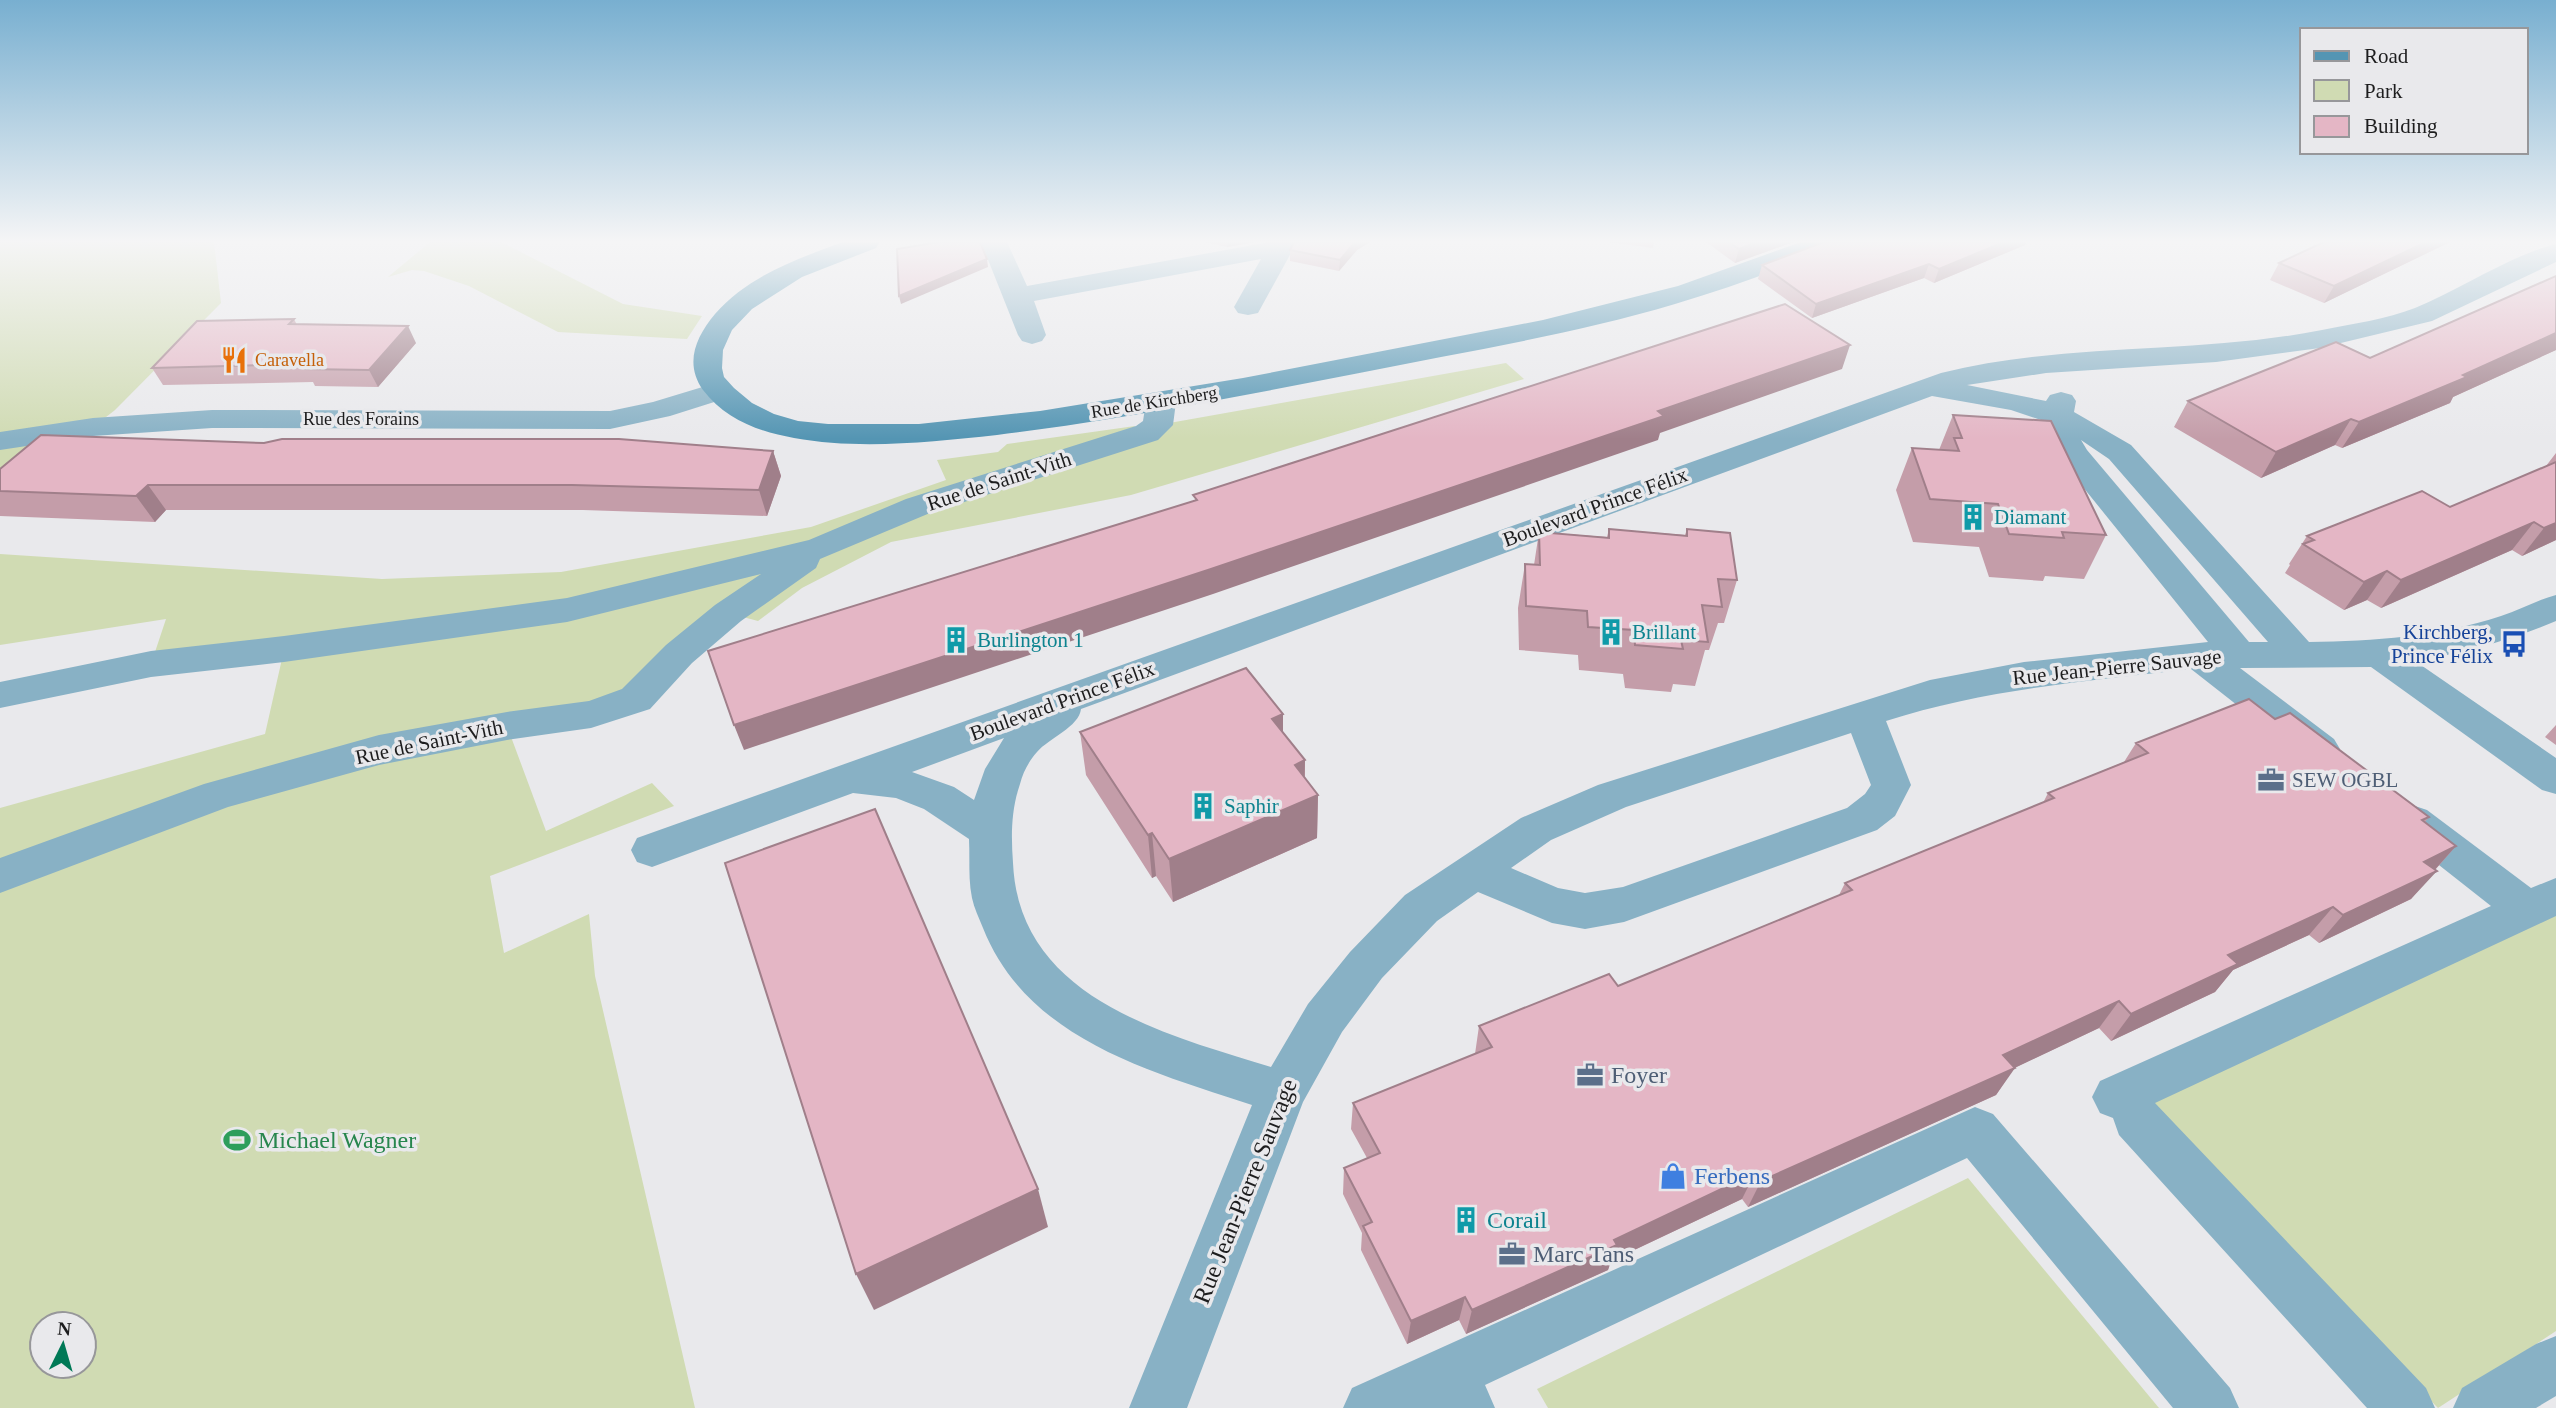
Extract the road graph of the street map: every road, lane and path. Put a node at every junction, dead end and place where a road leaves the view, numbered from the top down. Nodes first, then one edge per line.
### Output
1 (737, 308) edge
2 (1022, 308) edge
3 (1632, 308) edge
4 (2439, 308) edge
5 (1032, 335) dead end
6 (2099, 362) junction
7 (719, 391) junction
8 (1909, 393) junction
9 (1161, 402) junction
10 (2057, 413) junction
11 (0, 441) edge
12 (820, 548) junction
13 (2556, 607) edge
14 (2379, 654) junction
15 (2198, 655) junction
16 (2239, 655) junction
17 (2301, 656) junction
18 (1126, 678) junction
19 (0, 695) edge
20 (1863, 713) junction
21 (2343, 768) edge
22 (849, 778) junction
23 (2556, 779) edge
24 (2386, 801) edge
25 (989, 831) junction
26 (652, 850) dead end
27 (1474, 871) junction
28 (0, 876) edge
29 (2541, 903) edge
30 (1282, 1093) junction
31 (2556, 1364) edge
32 (1458, 1391) edge
33 (1158, 1408) edge
34 (1372, 1408) edge
35 (2210, 1408) edge
36 (2406, 1408) edge
37 (2482, 1408) edge

1 - 7 main road
2 - 5 street
3 - 9 main road, Rue de Kirchberg
4 - 6 street, Boulevard Prince Félix
6 - 8 street, Boulevard Prince Félix
6 - 10 street
7 - 9 main road, Rue de Kirchberg
7 - 11 street, Rue des Forains
8 - 10 street
8 - 18 street, Boulevard Prince Félix
9 - 12 street, Rue de Saint-Vith
10 - 16 street, Rue Jean-Pierre Sauvage
10 - 17 street
12 - 19 street, Rue de Saint-Vith
12 - 28 street, Rue de Saint-Vith
13 - 14 street
14 - 17 street
14 - 23 street
15 - 16 street, Rue Jean-Pierre Sauvage
15 - 20 street, Rue Jean-Pierre Sauvage
15 - 21 street
16 - 17 street
18 - 22 street, Boulevard Prince Félix
18 - 25 street
20 - 27 street, Rue Jean-Pierre Sauvage
20 - 27 street
22 - 25 street
22 - 26 street, Boulevard Prince Félix
24 - 29 street
25 - 30 street
27 - 30 street, Rue Jean-Pierre Sauvage
29 - 36 street
30 - 33 street, Rue Jean-Pierre Sauvage
31 - 37 street
32 - 34 street
32 - 35 street

